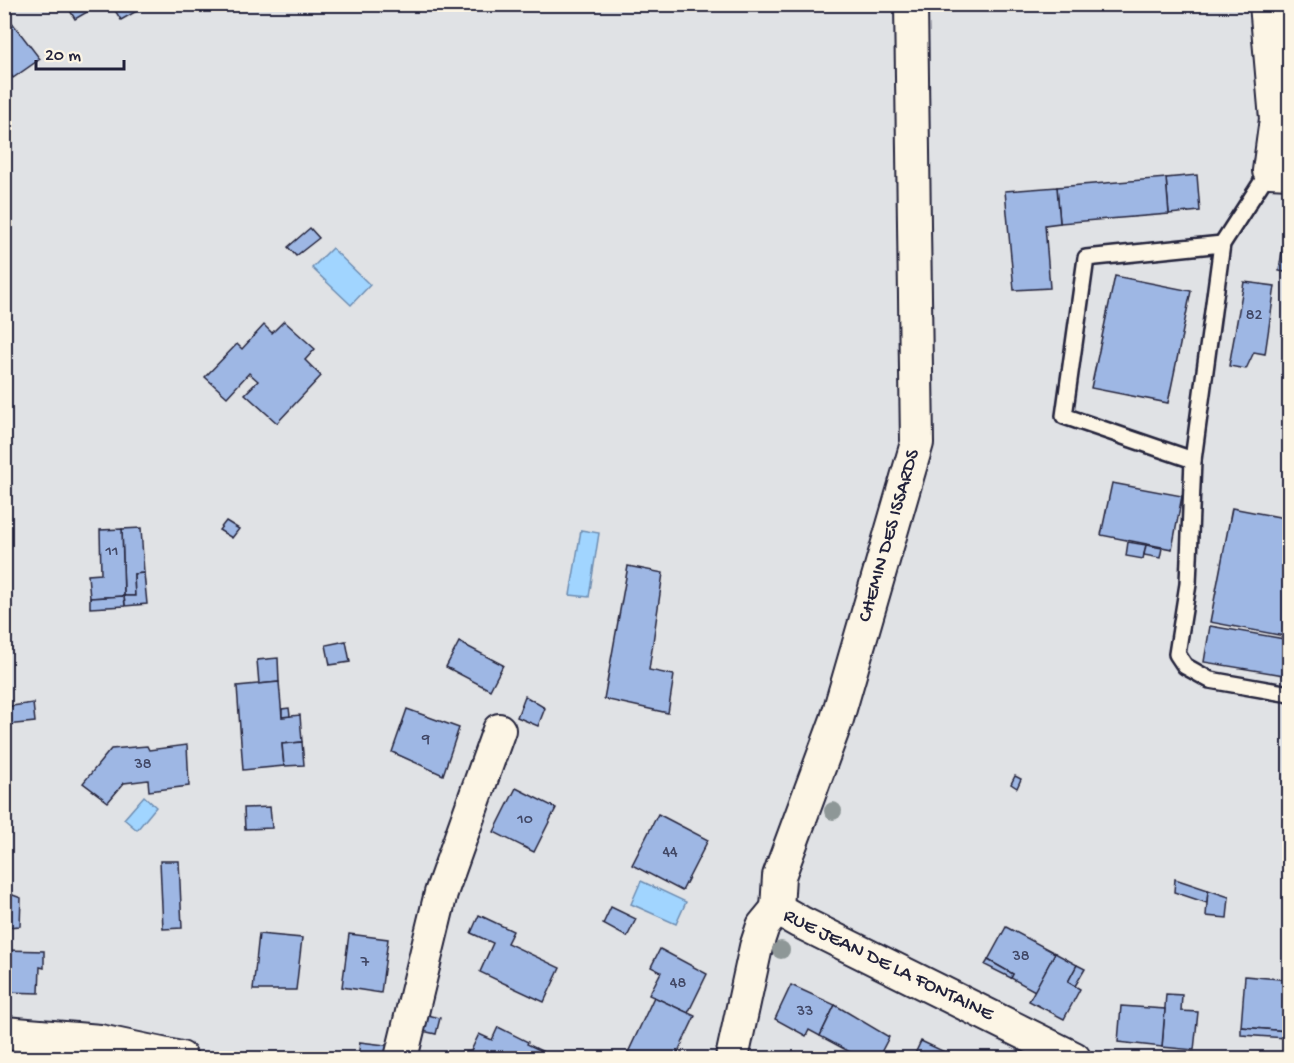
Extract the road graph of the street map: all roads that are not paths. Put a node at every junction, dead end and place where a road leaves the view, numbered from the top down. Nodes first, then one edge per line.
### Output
1 (911, 4) edge
2 (1266, 4) edge
3 (1279, 171) edge
4 (1222, 244) junction
5 (1193, 460) junction
6 (1290, 694) edge
7 (499, 730) dead end
8 (777, 909) junction
9 (4, 1034) edge
10 (182, 1059) edge
11 (401, 1059) edge
12 (732, 1059) edge
13 (1074, 1059) edge

1 - 8 street, CHEMIN DES ISSARDS
2 - 3 street
3 - 4 lane
4 - 5 lane
4 - 5 lane
5 - 6 lane
7 - 11 street
8 - 12 street, RUE JEAN DE LA FONTAINE
8 - 13 street, RUE JEAN DE LA FONTAINE
9 - 10 street

